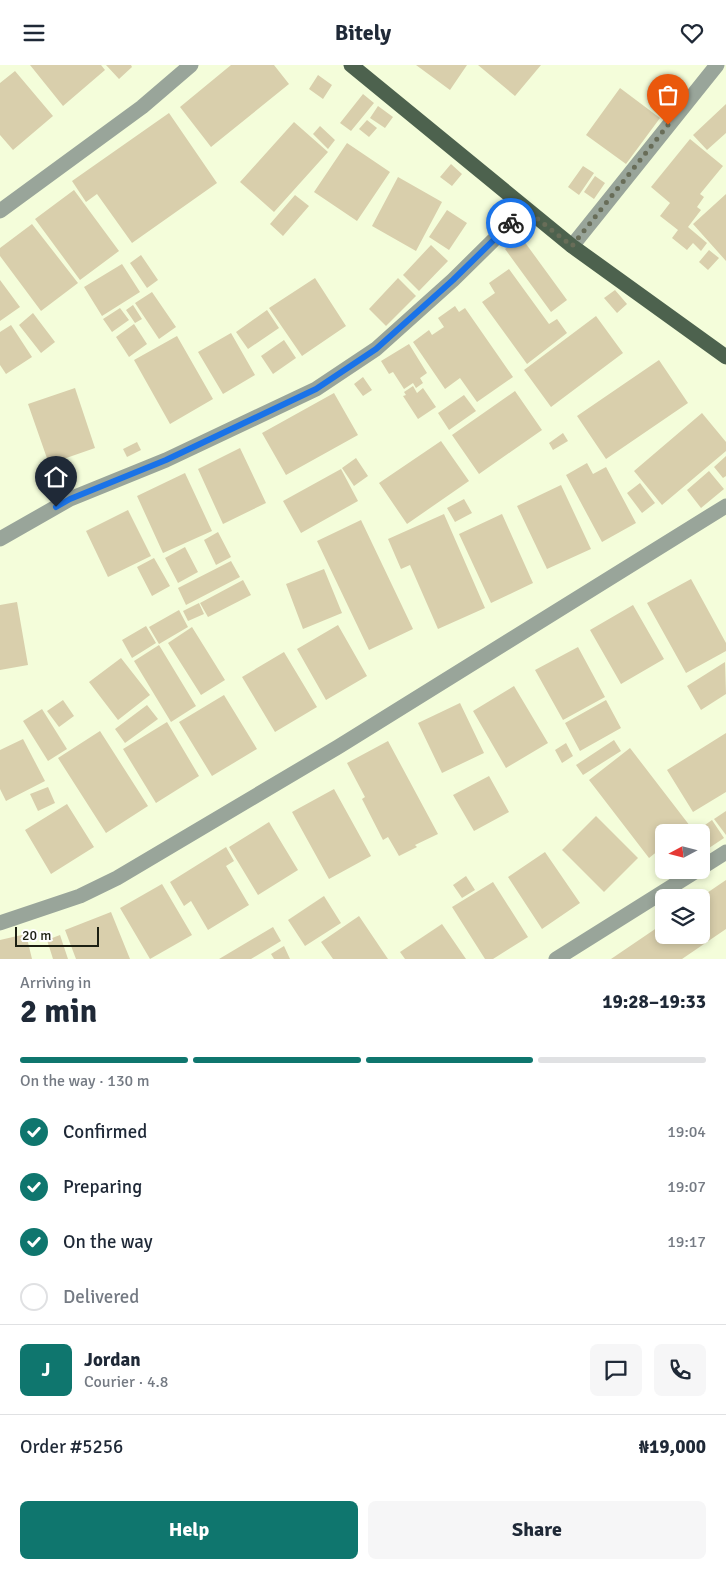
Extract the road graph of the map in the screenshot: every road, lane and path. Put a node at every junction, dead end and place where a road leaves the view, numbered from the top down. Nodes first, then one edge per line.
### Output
1 (191, 65) edge
2 (351, 65) edge
3 (717, 65) edge
4 (525, 209) junction
5 (0, 211) edge
6 (572, 246) junction
7 (726, 357) edge
8 (726, 506) edge
9 (0, 539) edge
10 (726, 852) edge
11 (710, 862) edge
12 (684, 879) edge
13 (0, 923) edge
14 (556, 959) edge

1 - 5 street
2 - 4 main road
3 - 6 street
4 - 6 main road
4 - 9 street
6 - 7 main road
8 - 13 street
10 - 11 street
12 - 14 street

